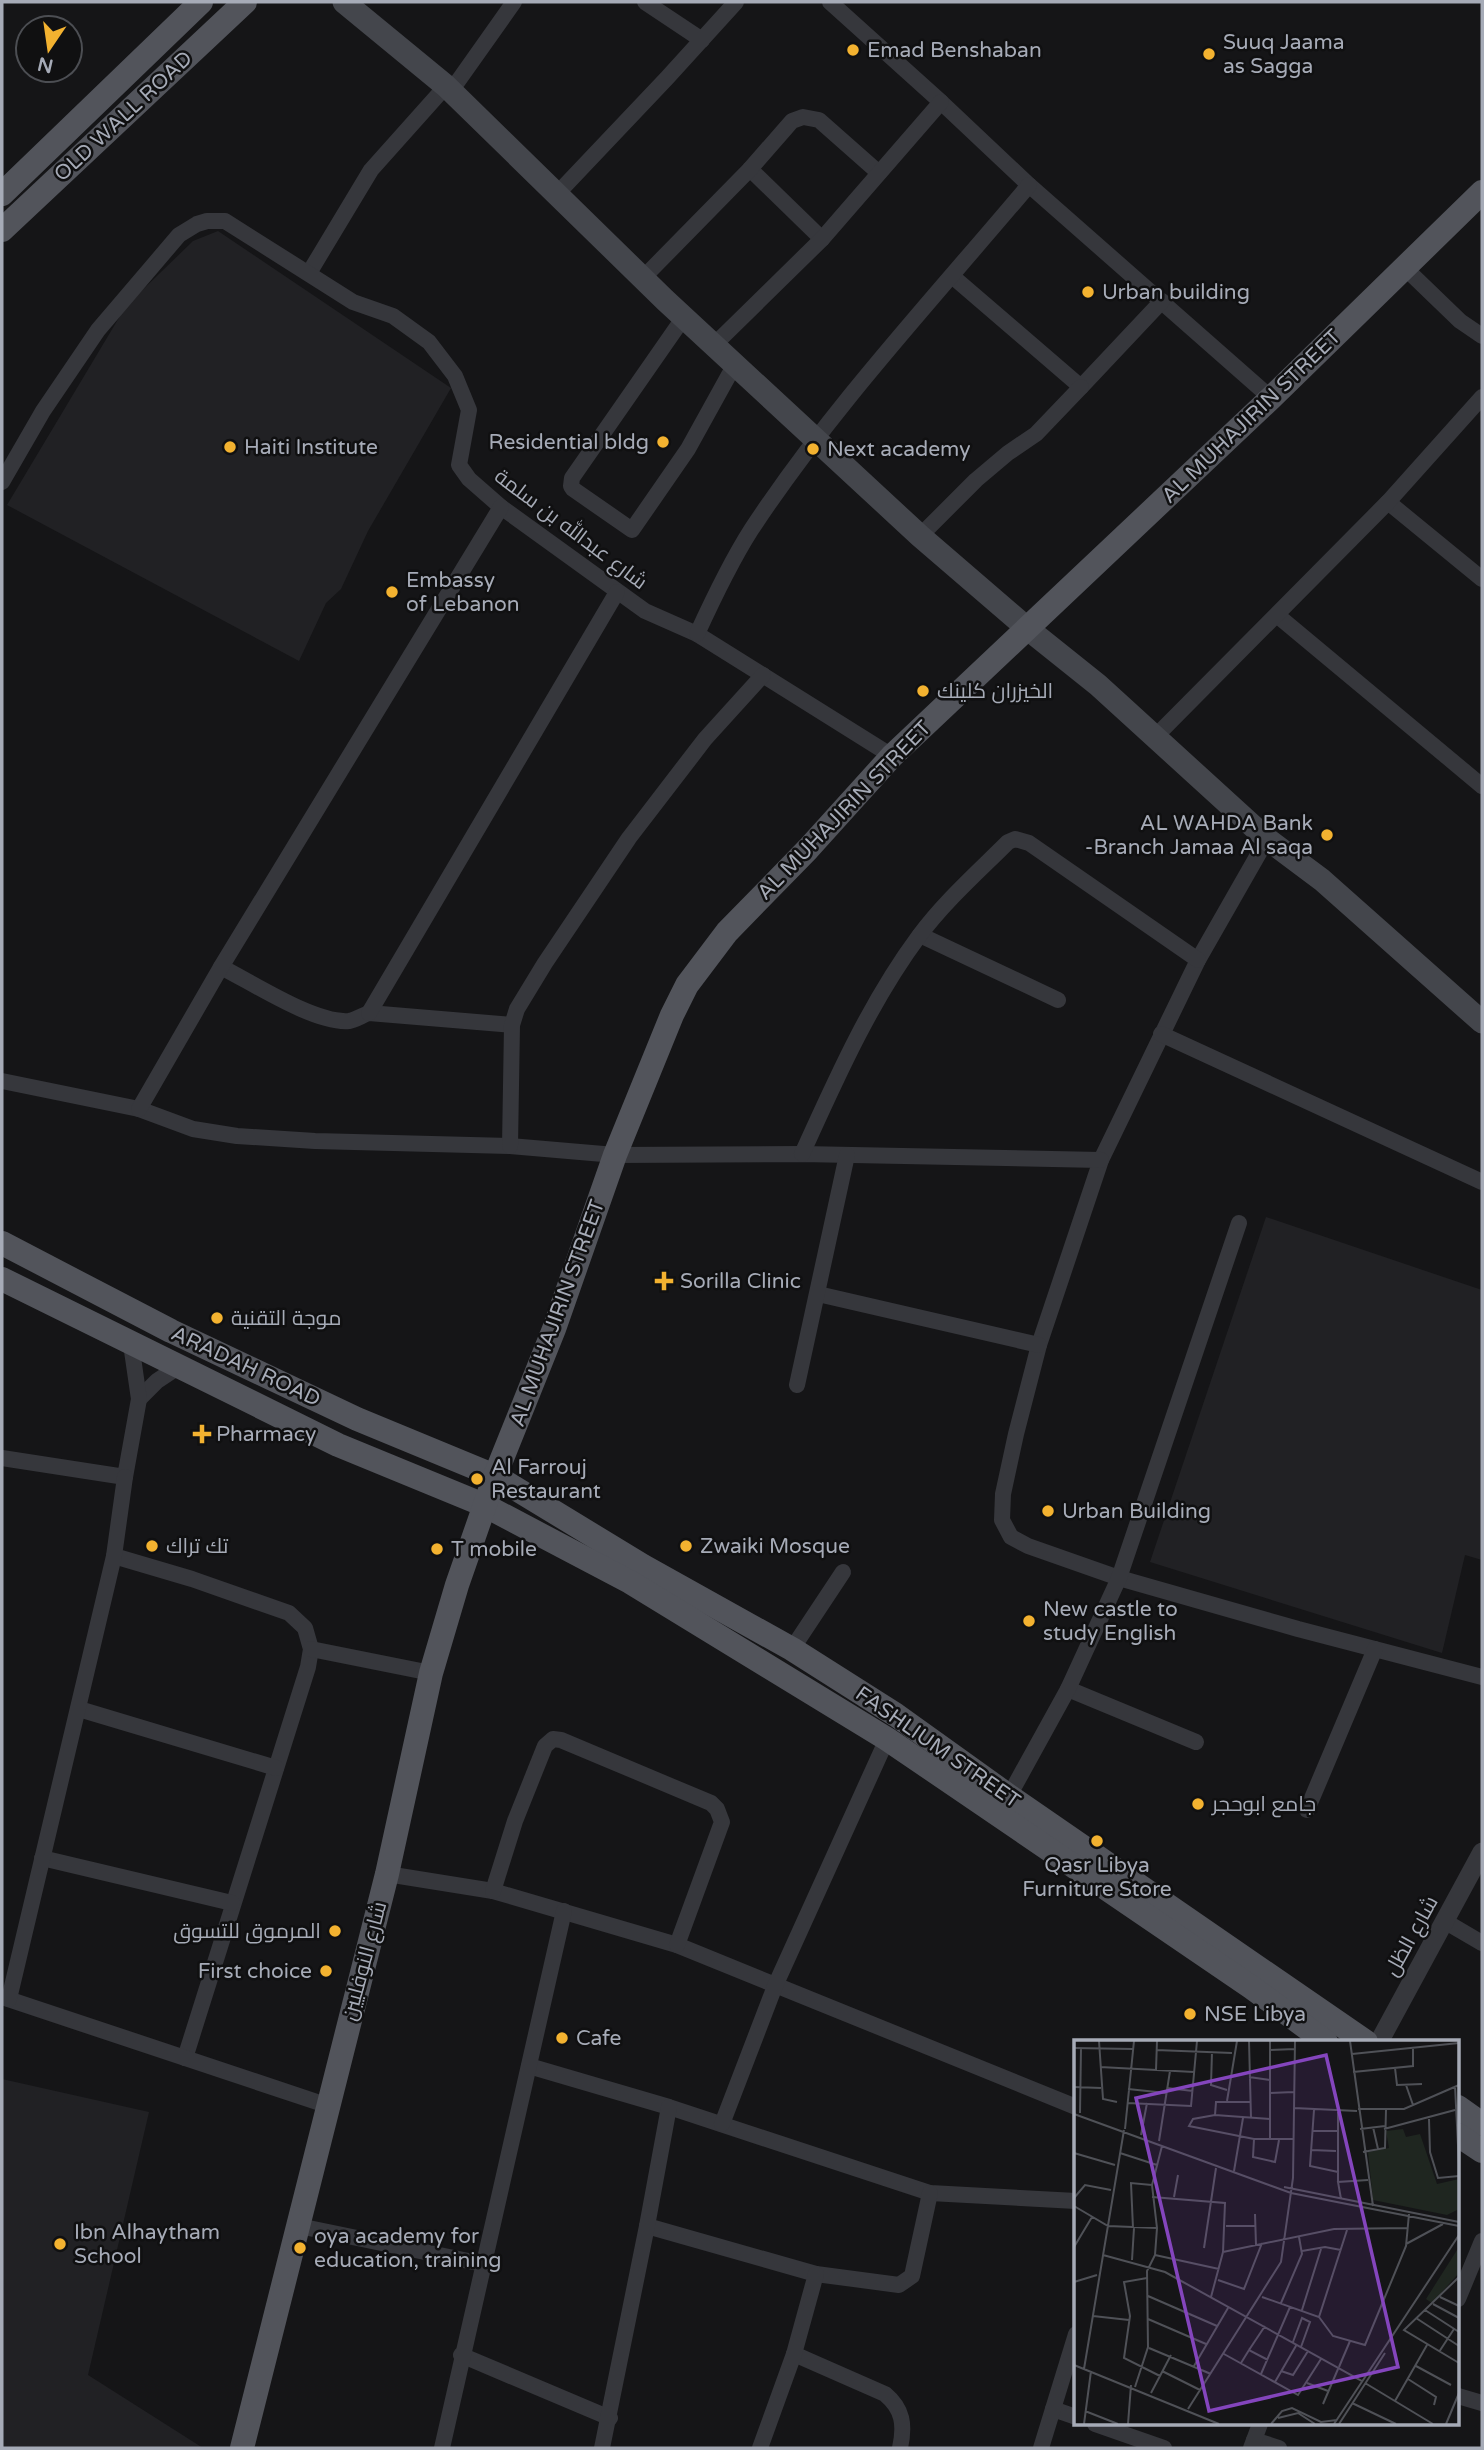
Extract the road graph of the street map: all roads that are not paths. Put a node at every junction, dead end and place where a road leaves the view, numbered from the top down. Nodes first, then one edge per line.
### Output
1 (201, 2) edge
2 (245, 2) edge
3 (344, 2) edge
4 (514, 2) edge
5 (646, 2) edge
6 (736, 2) edge
7 (830, 2) edge
8 (702, 40) junction
9 (448, 88) junction
10 (941, 102) junction
11 (29, 168) junction
12 (750, 169) junction
13 (878, 173) junction
14 (1029, 185) junction
15 (47, 188) junction
16 (1482, 192) edge
17 (2, 194) edge
18 (556, 194) junction
19 (2, 230) edge
20 (821, 239) junction
21 (1404, 267) junction
22 (309, 272) junction
23 (952, 276) junction
24 (643, 278) junction
25 (1162, 301) junction
26 (684, 317) junction
27 (1482, 336) edge
28 (714, 345) junction
29 (735, 364) junction
30 (1081, 387) junction
31 (1482, 397) edge
32 (1271, 398) junction
33 (816, 437) junction
34 (2, 482) edge
35 (1388, 502) junction
36 (501, 507) junction
37 (920, 536) junction
38 (1482, 579) edge
39 (617, 592) junction
40 (1278, 616) junction
41 (1028, 629) junction
42 (697, 634) junction
43 (763, 675) junction
44 (1156, 737) junction
45 (892, 756) junction
46 (1482, 786) edge
47 (1268, 839) junction
48 (920, 935) junction
49 (1198, 960) junction
50 (222, 967) junction
51 (1058, 1000) dead end
52 (369, 1013) junction
53 (1482, 1021) edge
54 (512, 1025) junction
55 (1161, 1034) junction
56 (2, 1081) edge
57 (139, 1109) junction
58 (510, 1146) junction
59 (615, 1154) junction
60 (803, 1154) junction
61 (847, 1155) junction
62 (1101, 1160) junction
63 (1482, 1182) edge
64 (1239, 1223) dead end
65 (2, 1243) edge
66 (2, 1279) edge
67 (818, 1294) junction
68 (131, 1344) junction
69 (1039, 1345) junction
70 (178, 1367) junction
71 (797, 1385) dead end
72 (139, 1399) junction
73 (2, 1458) edge
74 (495, 1476) junction
75 (125, 1477) junction
76 (484, 1505) junction
77 (114, 1556) junction
78 (843, 1572) dead end
79 (636, 1574) junction
80 (1119, 1578) junction
81 (311, 1649) junction
82 (792, 1649) junction
83 (1375, 1649) junction
84 (431, 1673) junction
85 (1482, 1677) edge
86 (1068, 1689) junction
87 (79, 1709) junction
88 (887, 1739) junction
89 (1196, 1742) dead end
90 (276, 1768) junction
91 (1009, 1796) junction
92 (1307, 1810) dead end
93 (1482, 1852) edge
94 (42, 1858) junction
95 (387, 1874) junction
96 (493, 1891) junction
97 (232, 1903) junction
98 (564, 1911) junction
99 (1446, 1922) junction
100 (1482, 1943) edge
101 (677, 1945) junction
102 (775, 1986) junction
103 (6, 1998) edge
104 (1323, 2040) edge
105 (1363, 2040) edge
106 (1380, 2040) edge
107 (185, 2058) junction
108 (528, 2066) junction
109 (329, 2106) junction
110 (1074, 2106) edge
111 (668, 2107) junction
112 (1460, 2108) edge
113 (722, 2124) junction
114 (1482, 2124) edge
115 (1460, 2136) edge
116 (1482, 2151) edge
117 (930, 2193) junction
118 (1074, 2201) edge
119 (299, 2226) junction
120 (647, 2226) junction
121 (1482, 2241) edge
122 (482, 2263) junction
123 (816, 2274) junction
124 (1460, 2294) edge
125 (1074, 2341) edge
126 (794, 2354) junction
127 (461, 2355) junction
128 (1460, 2397) edge
129 (1482, 2403) edge
130 (1053, 2409) junction
131 (1074, 2416) edge
132 (610, 2418) junction
133 (1101, 2426) edge
134 (1259, 2426) edge
135 (1253, 2444) edge
136 (242, 2448) edge
137 (442, 2448) edge
138 (602, 2448) edge
139 (760, 2448) edge
140 (900, 2448) edge
141 (1041, 2448) edge
142 (1164, 2448) edge
143 (1279, 2448) edge

1 - 11 main road, OLD WALL ROAD
2 - 15 main road, OLD WALL ROAD
3 - 9 main road
4 - 9 street
5 - 8 street
6 - 8 street
7 - 10 street
8 - 18 street
9 - 18 main road
9 - 22 street
10 - 13 street
10 - 14 street
11 - 15 main road
11 - 17 main road, OLD WALL ROAD
12 - 13 street
12 - 20 street
12 - 24 street
13 - 20 street
14 - 23 street
14 - 25 street
15 - 19 main road, OLD WALL ROAD
16 - 21 main road, AL MUHAJIRIN STREET
18 - 24 main road
20 - 28 street
21 - 27 street
21 - 32 main road, AL MUHAJIRIN STREET
22 - 34 street, شارع عبدالله بن سلمة
22 - 36 street, شارع عبدالله بن سلمة
23 - 30 street
23 - 33 street
24 - 26 main road
25 - 30 street
25 - 32 street
26 - 28 main road
26 - 29 street
28 - 29 main road
29 - 33 main road
30 - 37 street
31 - 35 street
32 - 41 main road, AL MUHAJIRIN STREET
33 - 37 main road
33 - 42 street
35 - 38 street
35 - 40 street
36 - 39 street, شارع عبدالله بن سلمة
36 - 50 street
37 - 41 main road
39 - 42 street, شارع عبدالله بن سلمة
39 - 52 street
40 - 44 street
40 - 46 street
41 - 44 main road
41 - 45 main road, AL MUHAJIRIN STREET
42 - 43 street, شارع عبدالله بن سلمة
43 - 45 street, شارع عبدالله بن سلمة
43 - 54 street
44 - 47 main road
45 - 59 main road, AL MUHAJIRIN STREET
47 - 49 street
47 - 53 main road
48 - 49 street
48 - 51 street
48 - 60 street
49 - 55 street
50 - 52 street
50 - 57 street
52 - 54 street
54 - 58 street
55 - 62 street
55 - 63 street
56 - 57 street
57 - 58 street
58 - 59 street
59 - 60 street
59 - 74 main road, AL MUHAJIRIN STREET
60 - 61 street
61 - 62 street
61 - 67 street
62 - 69 street
64 - 80 street
65 - 74 main road, ARADAH ROAD
66 - 68 main road, ARADAH ROAD
67 - 69 street
67 - 71 street
68 - 70 main road, ARADAH ROAD
68 - 72 street
69 - 80 street
70 - 72 street
70 - 76 main road, ARADAH ROAD
72 - 75 street
73 - 75 street
74 - 76 main road, شارع النوفليين
74 - 79 main road, FASHLIUM STREET
75 - 77 street
76 - 79 main road, FASHLIUM STREET
76 - 84 main road, شارع النوفليين
77 - 81 street
77 - 87 street
78 - 82 street
79 - 82 main road, FASHLIUM STREET
79 - 88 main road, FASHLIUM STREET
80 - 83 street
80 - 86 street
81 - 84 street
81 - 90 street
82 - 91 main road, FASHLIUM STREET
83 - 85 street
83 - 92 street
84 - 95 main road, شارع النوفليين
86 - 89 street
86 - 91 street
87 - 90 street
87 - 94 street
88 - 102 street
88 - 104 main road, FASHLIUM STREET
90 - 97 street
91 - 105 main road, FASHLIUM STREET
93 - 99 street, شارع الظل
94 - 97 street
94 - 103 street
95 - 96 street
95 - 109 main road, شارع النوفليين
96 - 98 street
96 - 101 street
97 - 107 street
98 - 101 street
98 - 108 street
99 - 100 street
99 - 106 street, شارع الظل
101 - 102 street
102 - 110 street
102 - 113 street
103 - 107 street
107 - 109 street
108 - 111 street
108 - 122 street
109 - 119 main road, شارع النوفليين
111 - 113 street
111 - 120 street
112 - 114 main road
113 - 117 street
115 - 116 main road
117 - 118 street
117 - 123 street
119 - 122 street
119 - 136 main road, شارع النوفليين
120 - 123 street
120 - 132 street
121 - 124 street
122 - 127 street
123 - 126 street
125 - 130 street
126 - 139 street
126 - 140 street
127 - 132 street
127 - 137 street
128 - 129 street
130 - 131 street
130 - 141 street
132 - 138 street
133 - 142 street
134 - 135 street
135 - 143 street

